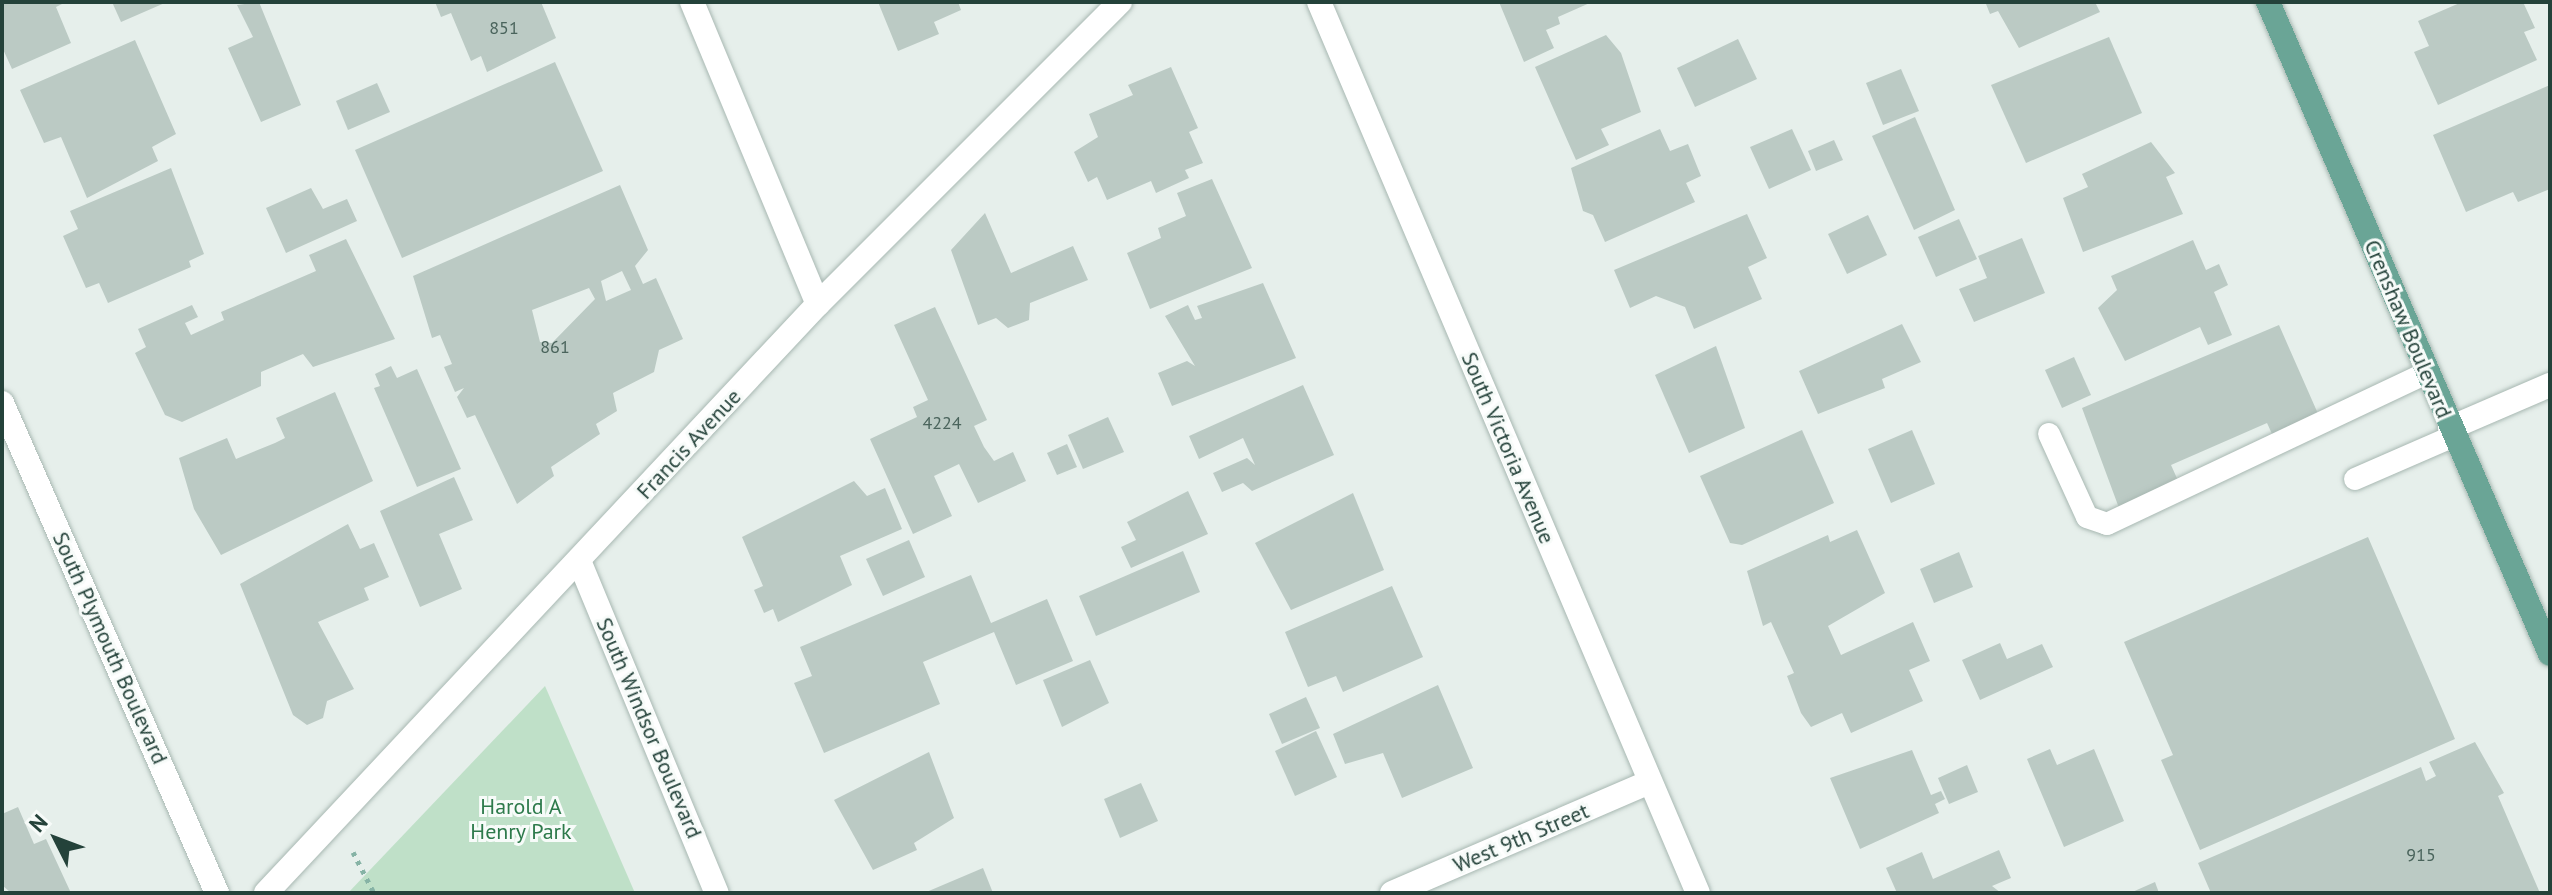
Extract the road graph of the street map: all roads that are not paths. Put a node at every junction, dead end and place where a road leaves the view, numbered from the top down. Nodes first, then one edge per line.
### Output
1 (692, 2) edge
2 (1120, 2) edge
3 (1319, 2) edge
4 (2268, 2) edge
5 (818, 304) junction
6 (2428, 372) junction
7 (2550, 385) edge
8 (2, 403) edge
9 (2452, 432) junction
10 (2049, 434) dead end
11 (2355, 479) dead end
12 (580, 563) junction
13 (2550, 654) edge
14 (1650, 782) junction
15 (217, 893) edge
16 (266, 893) edge
17 (717, 893) edge
18 (1392, 893) edge
19 (1698, 893) edge

1 - 5 street
2 - 5 street, Francis Avenue
3 - 14 street, South Victoria Avenue
4 - 6 main road, Crenshaw Boulevard
5 - 12 street, Francis Avenue
6 - 9 main road, Crenshaw Boulevard
6 - 10 lane
7 - 9 street
8 - 15 street, South Plymouth Boulevard
9 - 11 lane
9 - 13 main road, Crenshaw Boulevard
12 - 16 street, Francis Avenue
12 - 17 street, South Windsor Boulevard
14 - 18 street, West 9th Street
14 - 19 street, South Victoria Avenue

